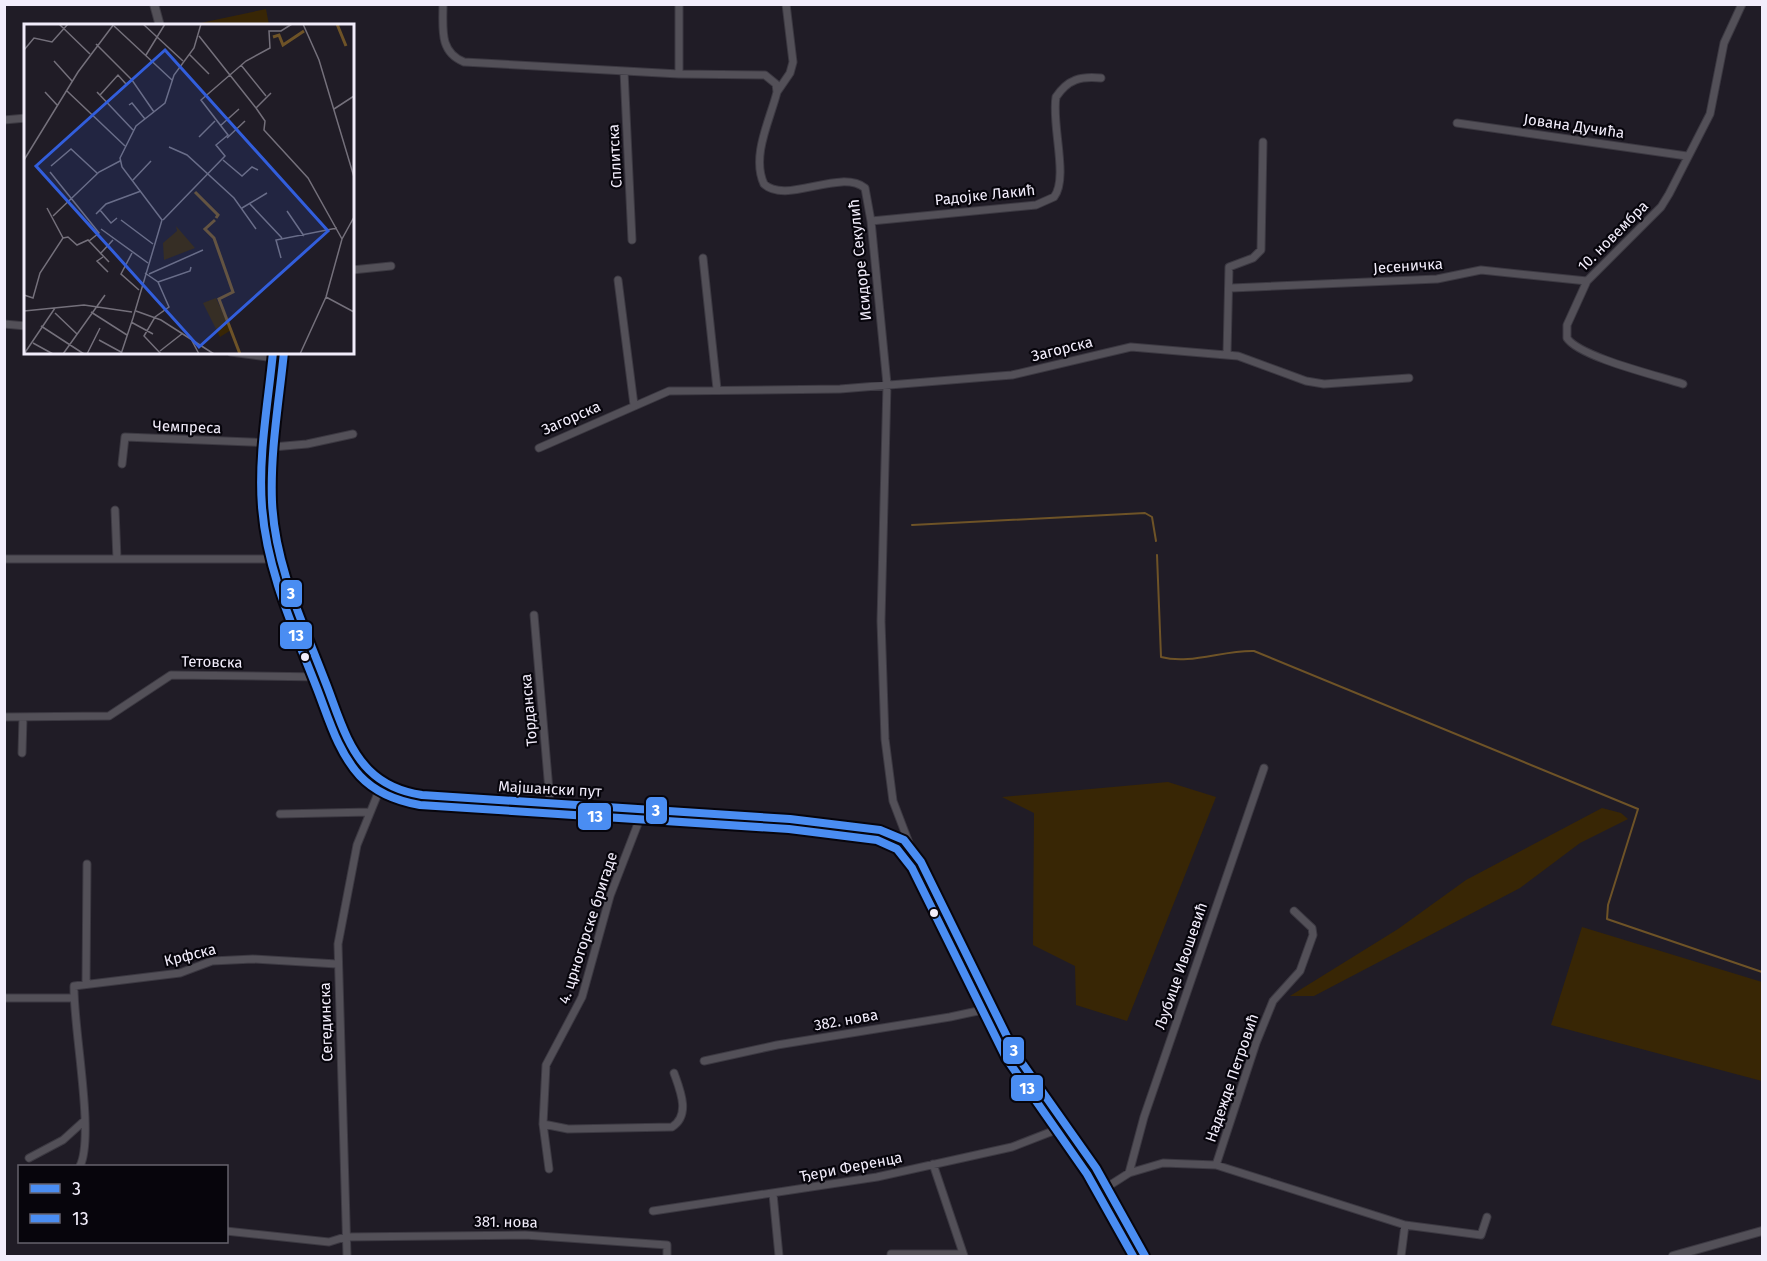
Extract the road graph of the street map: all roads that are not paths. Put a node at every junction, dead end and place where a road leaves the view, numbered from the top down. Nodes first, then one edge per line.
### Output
1 (154, 4) edge
2 (443, 4) edge
3 (679, 4) edge
4 (786, 4) edge
5 (1742, 4) edge
6 (159, 24) edge
7 (624, 71) junction
8 (679, 74) junction
9 (1101, 78) dead end
10 (777, 92) junction
11 (24, 118) edge
12 (4, 120) edge
13 (1457, 123) dead end
14 (1263, 142) dead end
15 (1687, 156) junction
16 (871, 221) junction
17 (632, 240) dead end
18 (703, 258) dead end
19 (391, 266) dead end
20 (354, 270) edge
21 (618, 280) dead end
22 (1587, 280) junction
23 (1231, 288) junction
24 (4, 324) edge
25 (24, 326) edge
26 (258, 354) edge
27 (1227, 354) junction
28 (284, 356) edge
29 (1409, 378) dead end
30 (887, 384) junction
31 (1683, 384) dead end
32 (717, 389) junction
33 (634, 405) junction
34 (353, 434) dead end
35 (273, 445) junction
36 (539, 448) dead end
37 (122, 464) dead end
38 (115, 510) dead end
39 (4, 559) edge
40 (117, 559) junction
41 (279, 559) junction
42 (534, 615) dead end
43 (324, 678) junction
44 (4, 717) edge
45 (23, 717) junction
46 (22, 753) dead end
47 (1264, 768) dead end
48 (383, 781) junction
49 (550, 802) junction
50 (644, 808) junction
51 (370, 812) junction
52 (280, 813) dead end
53 (910, 846) junction
54 (87, 864) dead end
55 (1294, 911) dead end
56 (337, 964) junction
57 (86, 984) junction
58 (4, 998) edge
59 (74, 998) junction
60 (992, 1004) junction
61 (704, 1060) dead end
62 (674, 1073) dead end
63 (84, 1120) junction
64 (543, 1124) junction
65 (1066, 1126) junction
66 (29, 1158) dead end
67 (933, 1164) junction
68 (81, 1165) edge
69 (1216, 1165) junction
70 (549, 1169) dead end
71 (1129, 1173) junction
72 (1107, 1187) junction
73 (773, 1194) junction
74 (653, 1211) dead end
75 (1487, 1217) dead end
76 (1405, 1225) junction
77 (228, 1231) edge
78 (1762, 1231) edge
79 (345, 1237) junction
80 (964, 1255) edge
81 (346, 1257) edge
82 (667, 1257) edge
83 (779, 1257) edge
84 (891, 1257) edge
85 (1145, 1257) edge
86 (1401, 1257) edge
87 (1673, 1257) edge

1 - 6 street
2 - 7 street
3 - 8 street
4 - 10 street
5 - 15 street, 10. новембра
7 - 8 street
7 - 17 street, Сплитска
8 - 10 street
9 - 16 street, Радојке Лакић
10 - 16 street, Исидоре Секулић
11 - 12 street
13 - 15 street, Јована Дучића
14 - 23 street
15 - 22 street, 10. новембра
16 - 30 street, Исидоре Секулић
18 - 32 street
19 - 20 street
21 - 33 street
22 - 23 street, Јесеничка
22 - 31 street, 10. новембра
23 - 27 street
24 - 25 street
26 - 28 street
27 - 29 street, Загорска
27 - 30 street, Загорска
28 - 35 street, Мајшански пут
30 - 32 street, Загорска
30 - 53 street, Исидоре Секулић
32 - 33 street, Загорска
33 - 36 street, Загорска
34 - 35 street
35 - 37 street, Чемпреса
35 - 41 street, Мајшански пут
38 - 40 street
39 - 40 street
40 - 41 street
41 - 43 street, Мајшански пут
42 - 49 street, Торданска
43 - 45 street, Тетовска
43 - 48 street, Мајшански пут
44 - 45 street, Тетовска
45 - 46 street
47 - 71 street, Љубице Ивошевић
48 - 49 street, Мајшански пут
48 - 51 street, Сегединска
49 - 50 street, Мајшански пут
50 - 53 street, Мајшански пут
50 - 64 street, 4. црногорске бригаде
51 - 52 street
51 - 56 street, Сегединска
53 - 60 street, Мајшански пут
54 - 57 street
55 - 69 street, Надежде Петровић
56 - 57 street, Крфска
56 - 79 street, Сегединска
57 - 59 street
58 - 59 street
59 - 63 street
60 - 61 street, 382. нова
60 - 65 street, Мајшански пут
62 - 64 street
63 - 66 street
63 - 68 street
64 - 70 street, 4. црногорске бригаде
65 - 67 street, Ђери Ференца
65 - 72 street, Мајшански пут
67 - 73 street, Ђери Ференца
67 - 80 street
69 - 71 street, Надежде Петровић
69 - 76 street, Надежде Петровић
71 - 72 street, Надежде Петровић
72 - 85 street, Мајшански пут
73 - 74 street, Ђери Ференца
73 - 83 street
75 - 76 street, Надежде Петровић
76 - 86 street
77 - 79 street
78 - 87 street
79 - 81 street, Сегединска
79 - 82 street, 381. нова
80 - 84 street

